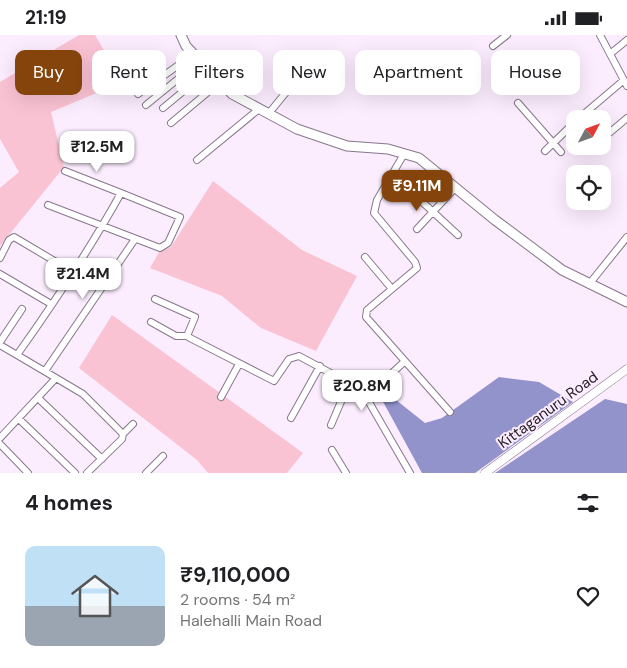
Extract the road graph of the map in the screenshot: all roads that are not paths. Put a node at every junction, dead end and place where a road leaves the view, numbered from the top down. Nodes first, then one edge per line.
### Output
1 (181, 35) edge
2 (508, 35) edge
3 (600, 35) edge
4 (627, 40) edge
5 (493, 45) dead end
6 (190, 50) edge
7 (610, 53) junction
8 (176, 77) edge
9 (626, 83) edge
10 (179, 95) edge
11 (204, 95) edge
12 (234, 95) edge
13 (284, 95) edge
14 (518, 103) dead end
15 (146, 105) dead end
16 (163, 108) dead end
17 (259, 109) junction
18 (590, 110) edge
19 (269, 113) junction
20 (627, 118) edge
21 (171, 123) dead end
22 (566, 130) edge
23 (611, 131) edge
24 (553, 142) junction
25 (545, 151) dead end
26 (562, 151) dead end
27 (404, 154) junction
28 (197, 160) dead end
29 (65, 171) dead end
30 (392, 174) junction
31 (456, 188) junction
32 (121, 193) junction
33 (48, 205) dead end
34 (433, 212) junction
35 (103, 225) junction
36 (417, 229) dead end
37 (458, 235) dead end
38 (627, 237) edge
39 (135, 239) junction
40 (0, 257) edge
41 (365, 257) dead end
42 (73, 272) junction
43 (0, 274) edge
44 (590, 283) junction
45 (392, 289) junction
46 (626, 298) edge
47 (155, 299) dead end
48 (52, 304) junction
49 (22, 309) dead end
50 (151, 323) dead end
51 (187, 336) junction
52 (0, 344) edge
53 (17, 355) junction
54 (404, 362) junction
55 (239, 364) junction
56 (320, 366) junction
57 (627, 369) edge
58 (45, 371) junction
59 (56, 378) junction
60 (349, 383) junction
61 (221, 397) dead end
62 (366, 397) junction
63 (38, 398) junction
64 (450, 412) dead end
65 (290, 418) dead end
66 (18, 419) junction
67 (134, 424) dead end
68 (331, 425) dead end
69 (123, 433) junction
70 (0, 438) edge
71 (0, 444) edge
72 (332, 450) dead end
73 (163, 456) dead end
74 (102, 459) junction
75 (28, 473) edge
76 (75, 473) edge
77 (87, 473) edge
78 (146, 473) edge
79 (346, 473) edge
80 (410, 473) edge
81 (485, 473) edge

1 - 6 main road
2 - 5 street
3 - 7 street
4 - 7 street
7 - 9 street
8 - 15 street
9 - 18 street
10 - 16 street
11 - 21 street
12 - 17 main road
13 - 19 street
14 - 24 street
17 - 19 main road
17 - 28 street
19 - 27 main road
20 - 23 street
22 - 24 street
24 - 25 street
24 - 26 street
27 - 30 street
27 - 31 main road
29 - 32 street
30 - 34 street
30 - 45 street
31 - 34 street
31 - 44 main road
32 - 35 street
32 - 39 street
33 - 35 street
34 - 36 street
34 - 37 street
35 - 39 street
35 - 42 street
38 - 44 street
39 - 58 street
40 - 42 street
41 - 45 street
42 - 48 street
43 - 48 street
44 - 46 main road
45 - 54 street
47 - 51 street
48 - 53 street
49 - 52 street
50 - 51 street
51 - 55 street
52 - 53 street
53 - 58 street
54 - 62 street
54 - 64 street
55 - 56 street
55 - 61 street
56 - 60 street
56 - 65 street
57 - 81 street, Kittaganuru Road
58 - 59 street
59 - 63 street
59 - 69 street
60 - 62 street
60 - 68 street
62 - 80 street
63 - 66 street
63 - 74 street
66 - 70 street
66 - 76 street
67 - 69 street
69 - 74 street
71 - 75 street
72 - 79 street
73 - 78 street
74 - 77 street

